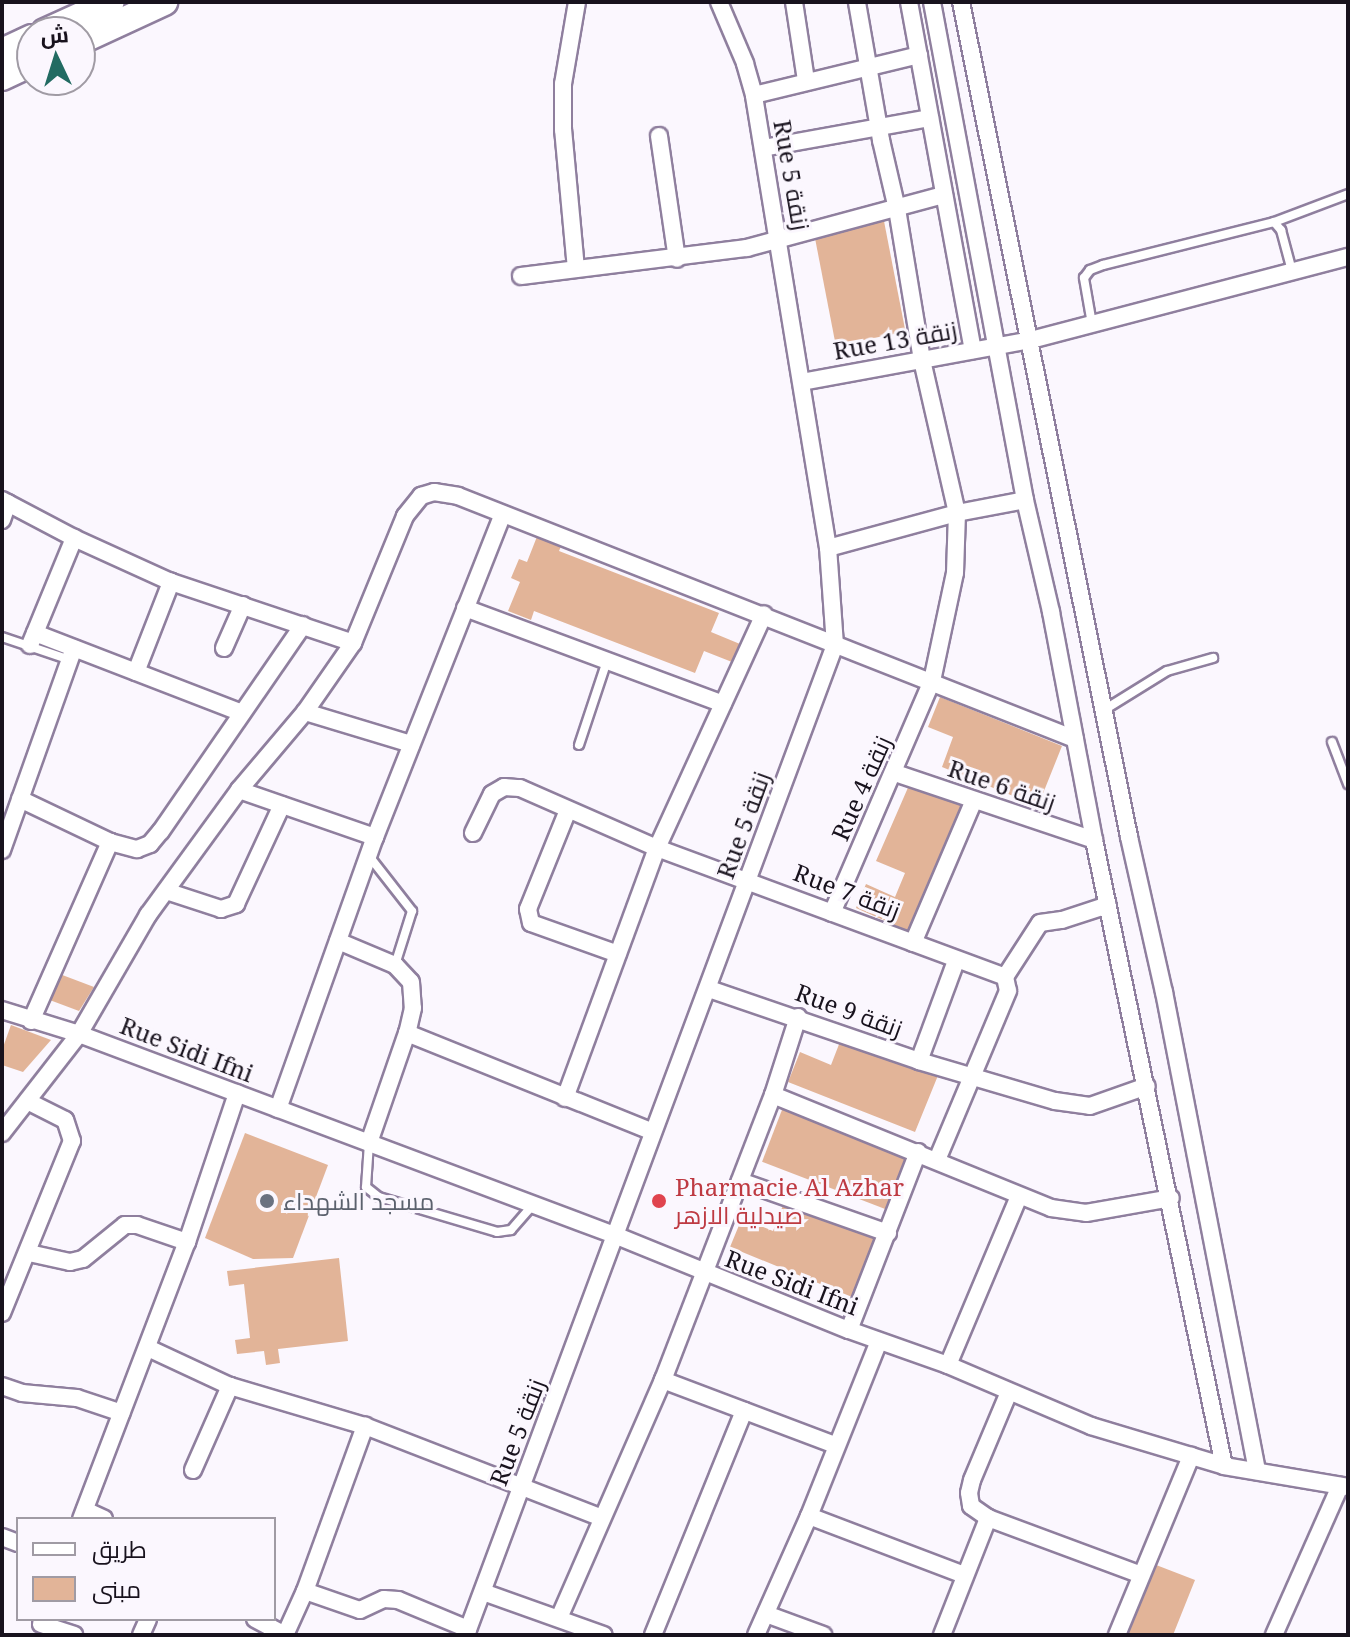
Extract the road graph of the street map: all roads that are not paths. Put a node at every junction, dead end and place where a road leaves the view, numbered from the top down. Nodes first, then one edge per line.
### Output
1 (111, 2) edge
2 (164, 2) edge
3 (577, 2) edge
4 (719, 2) edge
5 (794, 2) edge
6 (857, 2) edge
7 (909, 2) edge
8 (932, 2) edge
9 (961, 2) edge
10 (80, 16) edge
11 (96, 34) edge
12 (919, 55) junction
13 (867, 69) junction
14 (806, 80) junction
15 (754, 95) junction
16 (930, 118) junction
17 (879, 130) junction
18 (659, 136) dead end
19 (763, 148) junction
20 (1348, 194) edge
21 (944, 195) junction
22 (897, 209) junction
23 (1274, 222) junction
24 (779, 240) junction
25 (1348, 257) edge
26 (677, 259) junction
27 (576, 269) junction
28 (1292, 271) junction
29 (521, 276) dead end
30 (1092, 324) junction
31 (1031, 340) junction
32 (996, 346) junction
33 (973, 350) junction
34 (922, 360) junction
35 (802, 382) junction
36 (1025, 500) junction
37 (5, 502) edge
38 (957, 513) junction
39 (503, 514) junction
40 (2, 520) edge
41 (74, 538) junction
42 (828, 548) junction
43 (171, 582) junction
44 (243, 605) junction
45 (465, 608) junction
46 (764, 614) junction
47 (303, 625) junction
48 (2, 637) edge
49 (33, 639) junction
50 (353, 643) junction
51 (835, 645) junction
52 (224, 648) dead end
53 (72, 654) junction
54 (1213, 658) dead end
55 (607, 661) junction
56 (136, 672) junction
57 (932, 681) junction
58 (723, 704) junction
59 (1103, 711) junction
60 (305, 712) junction
61 (242, 713) junction
62 (1075, 739) junction
63 (1332, 742) dead end
64 (411, 744) junction
65 (579, 745) dead end
66 (895, 773) junction
67 (1348, 784) edge
68 (239, 790) junction
69 (20, 799) junction
70 (973, 802) junction
71 (282, 805) junction
72 (568, 810) junction
73 (473, 833) dead end
74 (375, 837) junction
75 (1094, 840) junction
76 (110, 842) junction
77 (657, 848) junction
78 (2, 850) edge
79 (368, 855) junction
80 (748, 879) junction
81 (166, 891) junction
82 (1108, 905) junction
83 (832, 913) junction
84 (338, 941) junction
85 (913, 943) junction
86 (618, 954) junction
87 (956, 961) junction
88 (395, 965) junction
89 (1006, 984) junction
90 (709, 989) junction
91 (2, 1010) edge
92 (798, 1017) junction
93 (31, 1021) junction
94 (407, 1033) junction
95 (79, 1034) junction
96 (919, 1061) junction
97 (973, 1077) junction
98 (1147, 1086) junction
99 (237, 1093) junction
100 (773, 1095) junction
101 (565, 1098) junction
102 (15, 1107) edge
103 (278, 1109) junction
104 (653, 1132) junction
105 (2, 1133) edge
106 (369, 1143) junction
107 (918, 1152) junction
108 (937, 1160) junction
109 (740, 1181) junction
110 (1019, 1196) junction
111 (1171, 1198) junction
112 (533, 1205) junction
113 (888, 1233) junction
114 (617, 1236) junction
115 (187, 1242) junction
116 (29, 1253) junction
117 (705, 1274) junction
118 (2, 1313) edge
119 (849, 1330) junction
120 (879, 1341) junction
121 (148, 1348) junction
122 (948, 1365) junction
123 (663, 1380) junction
124 (2, 1386) edge
125 (230, 1386) junction
126 (1009, 1392) junction
127 (744, 1411) junction
128 (122, 1413) junction
129 (365, 1426) junction
130 (835, 1445) junction
131 (1191, 1456) junction
132 (1224, 1466) junction
133 (193, 1470) dead end
134 (1257, 1471) junction
135 (1344, 1486) edge
136 (520, 1489) junction
137 (83, 1515) edge
138 (809, 1516) junction
139 (602, 1518) junction
140 (988, 1518) junction
141 (964, 1575) junction
142 (1141, 1575) junction
143 (305, 1591) junction
144 (483, 1592) junction
145 (766, 1614) junction
146 (559, 1618) junction
147 (259, 1621) edge
148 (41, 1626) edge
149 (467, 1632) edge
150 (74, 1635) edge
151 (285, 1635) edge
152 (604, 1635) edge
153 (653, 1635) edge
154 (756, 1635) edge
155 (823, 1635) edge
156 (942, 1635) edge
157 (1117, 1635) edge
158 (1274, 1635) edge

1 - 10 main road
2 - 11 main road
3 - 27 street
4 - 15 street, Rue 5 زنقة
5 - 14 street
6 - 13 street, Rue 4 زنقة
7 - 12 street
8 - 32 street
9 - 31 street
12 - 13 street
12 - 16 street
13 - 14 street
13 - 17 street, Rue 4 زنقة
14 - 15 street
15 - 19 street, Rue 5 زنقة
16 - 17 street
16 - 21 street
17 - 19 street
17 - 22 street, Rue 4 زنقة
18 - 26 street
19 - 24 street, Rue 5 زنقة
20 - 23 lane
21 - 22 street
21 - 33 street
22 - 24 street
22 - 34 street, Rue 4 زنقة
23 - 28 lane
23 - 30 lane
24 - 26 street
24 - 35 street, Rue 5 زنقة
25 - 28 street, Rue 13 زنقة
26 - 27 street
27 - 29 street
28 - 30 street, Rue 13 زنقة
30 - 31 street, Rue 13 زنقة
31 - 32 street, Rue 13 زنقة
31 - 59 street
32 - 33 street, Rue 13 زنقة
32 - 36 street
33 - 34 street, Rue 13 زنقة
34 - 35 street, Rue 13 زنقة
34 - 38 street, Rue 4 زنقة
35 - 42 street, Rue 5 زنقة
36 - 38 street
36 - 62 street
37 - 40 street
37 - 41 street
38 - 42 street
38 - 57 street, Rue 4 زنقة
39 - 45 street
39 - 46 street
39 - 50 street
41 - 43 street
41 - 49 street
42 - 51 street, Rue 5 زنقة
43 - 44 street
43 - 56 street
44 - 47 street
44 - 52 street
45 - 55 street
45 - 64 street
46 - 51 street
46 - 58 street
47 - 50 street
47 - 61 street
48 - 49 lane
49 - 53 street
50 - 60 street
51 - 57 street
51 - 80 street, Rue 5 زنقة
53 - 56 street
53 - 69 street
54 - 59 lane
55 - 58 street
55 - 65 lane
56 - 61 street
57 - 62 street
57 - 66 street, Rue 4 زنقة
58 - 77 street
59 - 134 street
60 - 64 street
60 - 68 street
61 - 76 street
62 - 75 street
63 - 67 lane
64 - 74 street
66 - 70 street, Rue 6 زنقة
66 - 83 street, Rue 4 زنقة
68 - 71 street
68 - 81 street
69 - 76 street
69 - 78 street
70 - 75 street, Rue 6 زنقة
70 - 85 street
71 - 74 street
71 - 81 street
72 - 73 street, Rue 7 زنقة
72 - 77 street, Rue 7 زنقة
72 - 86 street
74 - 79 street
75 - 82 street
76 - 93 street
77 - 80 street, Rue 7 زنقة
77 - 86 street
79 - 84 street
79 - 88 lane
80 - 83 street, Rue 7 زنقة
80 - 90 street, Rue 5 زنقة
81 - 95 street
82 - 89 street
82 - 98 street
83 - 85 street, Rue 7 زنقة
84 - 88 street
84 - 103 street
85 - 87 street, Rue 7 زنقة
86 - 101 street
87 - 89 street, Rue 7 زنقة
87 - 96 street
88 - 94 street
89 - 97 street
90 - 92 street, Rue 9 زنقة
90 - 104 street, Rue 5 زنقة
91 - 93 street, Rue Sidi Ifni
92 - 96 street, Rue 9 زنقة
92 - 100 street
93 - 95 street, Rue Sidi Ifni
94 - 101 street
94 - 106 street
95 - 99 street, Rue Sidi Ifni
95 - 102 street
96 - 97 street, Rue 9 زنقة
97 - 98 street
97 - 108 street
98 - 111 street
99 - 103 street, Rue Sidi Ifni
99 - 115 street
100 - 107 street
100 - 109 street
101 - 104 street
102 - 105 street
102 - 116 street
103 - 106 street, Rue Sidi Ifni
104 - 114 street, Rue 5 زنقة
106 - 112 street, Rue Sidi Ifni
106 - 112 lane
107 - 108 street
107 - 113 street
108 - 110 street
109 - 113 street
109 - 117 street
110 - 111 street
110 - 122 street
111 - 132 street
112 - 114 street, Rue Sidi Ifni
113 - 119 street
114 - 117 street, Rue Sidi Ifni
114 - 136 street, Rue 5 زنقة
115 - 116 street
115 - 121 street
116 - 118 street
117 - 119 street, Rue Sidi Ifni
117 - 123 street
119 - 120 street, Rue Sidi Ifni
120 - 122 street, Rue Sidi Ifni
120 - 130 street
121 - 125 street
121 - 128 street
122 - 126 street, Rue Sidi Ifni
123 - 127 street
123 - 139 street
124 - 128 street
125 - 129 street
125 - 133 street
126 - 131 street, Rue Sidi Ifni
126 - 140 street
127 - 130 street
127 - 153 street
128 - 137 street
129 - 136 street
129 - 143 street
130 - 138 street
131 - 132 street, Rue Sidi Ifni
131 - 142 street
132 - 134 street, Rue Sidi Ifni
134 - 135 street, Rue Sidi Ifni
135 - 158 street
136 - 139 street
136 - 144 street, Rue 5 زنقة
138 - 141 street
138 - 145 street
139 - 146 street
140 - 141 street
140 - 142 street
141 - 156 street
142 - 157 street
143 - 149 street
143 - 151 street
144 - 146 street
144 - 149 street, Rue 5 زنقة
145 - 154 street
145 - 155 street
146 - 152 street
147 - 151 street
148 - 150 street

